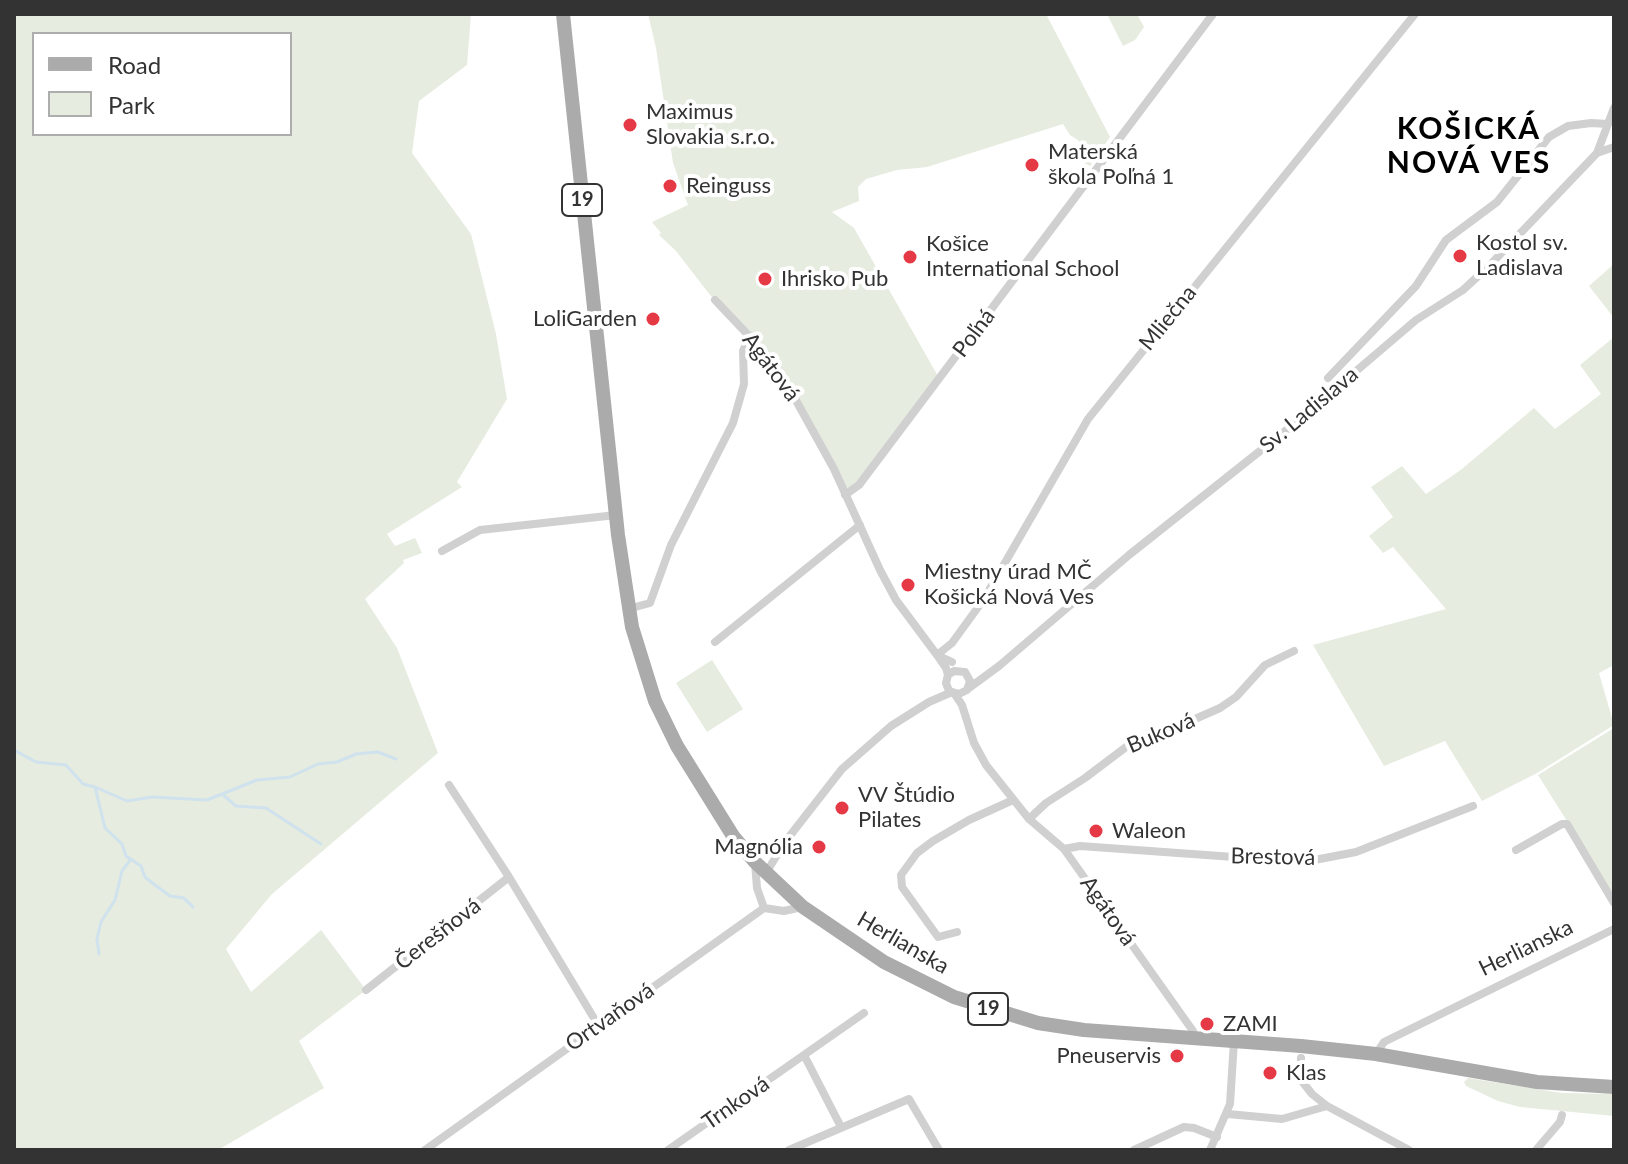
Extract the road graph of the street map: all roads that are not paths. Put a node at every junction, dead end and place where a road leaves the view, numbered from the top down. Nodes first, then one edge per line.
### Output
1 (563, 14) edge
2 (1213, 14) edge
3 (1415, 14) edge
4 (1614, 108) edge
5 (1608, 124) junction
6 (1614, 147) edge
7 (1597, 153) junction
8 (715, 300) dead end
9 (750, 336) junction
10 (1328, 378) dead end
11 (845, 495) junction
12 (616, 515) junction
13 (860, 525) junction
14 (442, 551) dead end
15 (628, 609) junction
16 (715, 642) dead end
17 (952, 643) junction
18 (1294, 651) dead end
19 (937, 655) junction
20 (952, 662) junction
21 (965, 673) junction
22 (985, 675) junction
23 (947, 678) junction
24 (966, 690) junction
25 (953, 693) junction
26 (929, 702) junction
27 (962, 705) junction
28 (449, 785) dead end
29 (1013, 800) junction
30 (1473, 806) dead end
31 (1029, 819) junction
32 (1064, 849) junction
33 (1516, 850) dead end
34 (760, 867) junction
35 (509, 877) junction
36 (1614, 903) edge
37 (803, 907) junction
38 (764, 908) junction
39 (1614, 929) edge
40 (957, 932) dead end
41 (366, 990) dead end
42 (864, 1013) dead end
43 (598, 1025) junction
44 (1193, 1031) dead end
45 (1234, 1041) junction
46 (1376, 1054) junction
47 (804, 1055) junction
48 (1301, 1058) dead end
49 (1614, 1087) edge
50 (1327, 1106) junction
51 (1228, 1114) junction
52 (1562, 1115) dead end
53 (841, 1127) junction
54 (1217, 1137) junction
55 (425, 1150) edge
56 (668, 1150) edge
57 (789, 1150) edge
58 (939, 1150) edge
59 (1134, 1150) edge
60 (1210, 1150) edge
61 (1409, 1150) edge
62 (1536, 1150) edge

1 - 12 main road, 19
2 - 11 street, Poľná
3 - 17 street, Mliečna
4 - 5 street, Sv. Ladislava
5 - 7 street, Sv. Ladislava
5 - 10 street, Sv. Ladislava
6 - 7 street
7 - 22 street, Sv. Ladislava
8 - 9 street, Agátová
9 - 11 street, Agátová
9 - 15 street
11 - 13 street, Agátová
12 - 14 street
12 - 15 main road, 19
13 - 16 street
13 - 19 street, Agátová
15 - 34 main road, Herlianska / 19
17 - 19 street, Mliečna
17 - 20 street
18 - 31 street, Buková
19 - 20 street
19 - 23 street, Agátová
20 - 21 street
21 - 22 street
21 - 23 street
21 - 24 street
22 - 24 street, Sv. Ladislava
23 - 25 street, Agátová
23 - 26 street
24 - 25 street
24 - 27 street
25 - 26 street
25 - 27 street, Agátová
26 - 34 street
27 - 29 street, Agátová
28 - 35 street
29 - 31 street, Agátová
29 - 40 street
30 - 32 street, Brestová
31 - 32 street, Agátová
32 - 44 street, Agátová
33 - 36 street
34 - 37 main road, Herlianska / 19
34 - 38 street
35 - 41 street, Čerešňová
35 - 43 street
37 - 38 street
37 - 45 main road, Herlianska / 19
38 - 43 street, Ortvaňová
39 - 46 street, Herlianska
42 - 47 street, Trnková
43 - 55 street, Ortvaňová
45 - 46 main road, Herlianska / 19
45 - 51 street
46 - 49 main road, Herlianska / 19
47 - 53 street
47 - 56 street, Trnková
48 - 50 street
50 - 51 street
50 - 61 street
51 - 54 street
52 - 62 street
53 - 57 street
53 - 58 street
54 - 59 street
54 - 60 street

